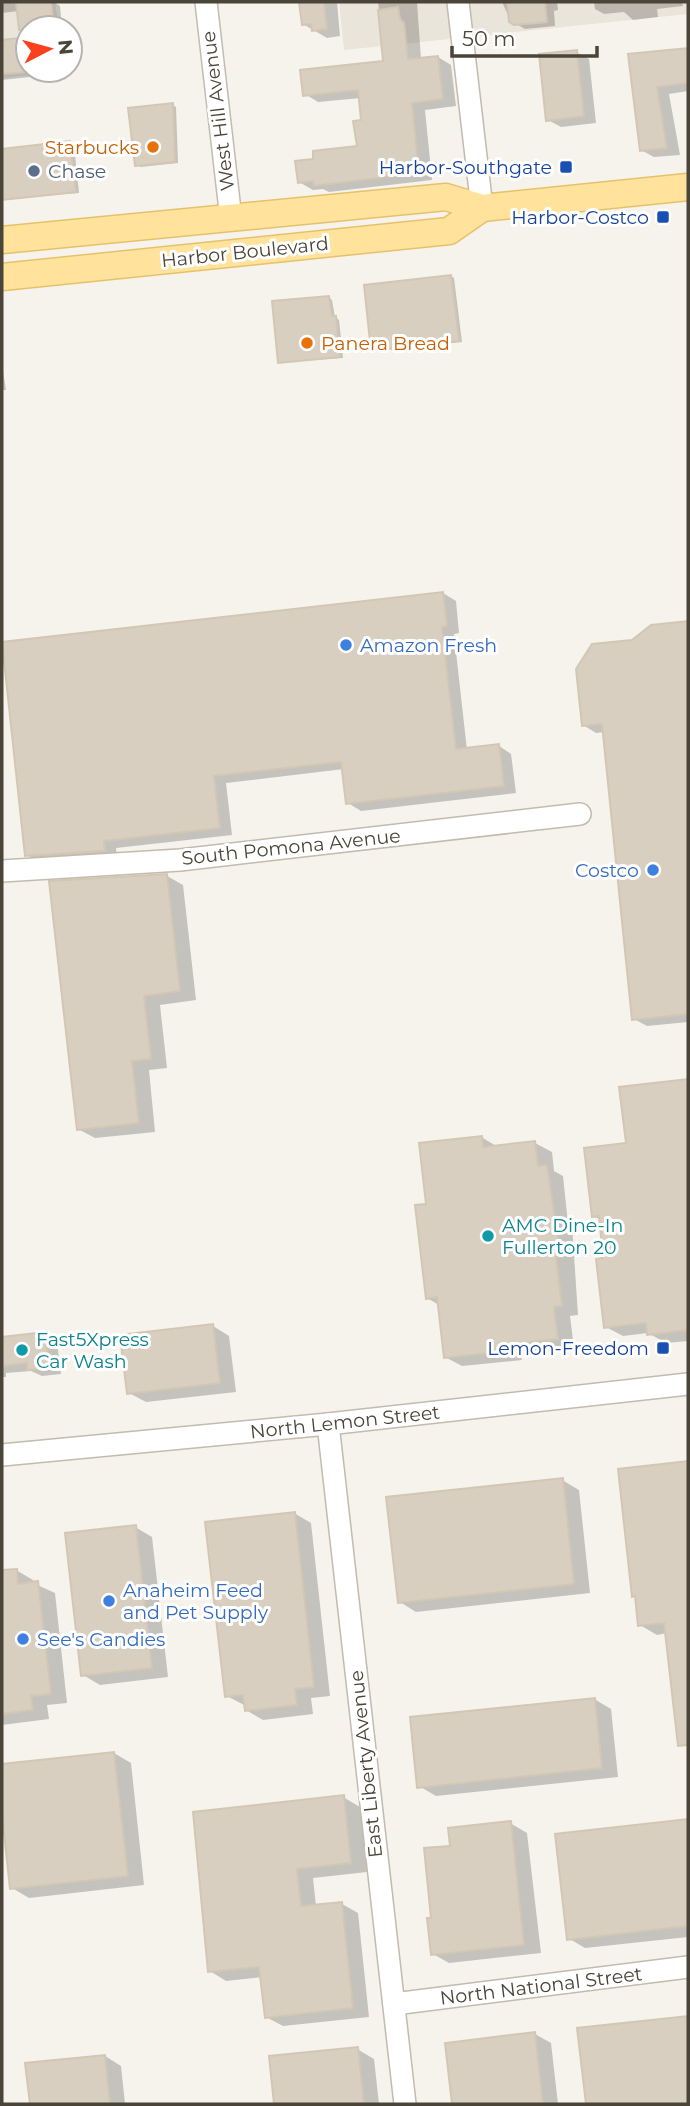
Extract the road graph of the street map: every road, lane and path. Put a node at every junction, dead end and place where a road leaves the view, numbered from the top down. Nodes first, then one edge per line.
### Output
1 (206, 2) edge
2 (458, 2) edge
3 (688, 187) edge
4 (482, 208) junction
5 (231, 219) junction
6 (2, 240) edge
7 (106, 266) junction
8 (2, 277) edge
9 (580, 814) dead end
10 (2, 871) edge
11 (688, 1384) edge
12 (328, 1424) junction
13 (2, 1455) edge
14 (688, 1967) edge
15 (394, 2004) junction
16 (405, 2104) edge

1 - 5 street, West Hill Avenue
2 - 4 street
3 - 4 main road, Harbor Boulevard
4 - 5 main road, Harbor Boulevard
4 - 7 main road, Harbor Boulevard
5 - 6 main road, Harbor Boulevard
5 - 7 main road
7 - 8 main road, Harbor Boulevard
9 - 10 street, South Pomona Avenue
11 - 12 street, North Lemon Street
12 - 13 street, North Lemon Street
12 - 15 street, East Liberty Avenue
14 - 15 street, North National Street
15 - 16 street, East Liberty Avenue

